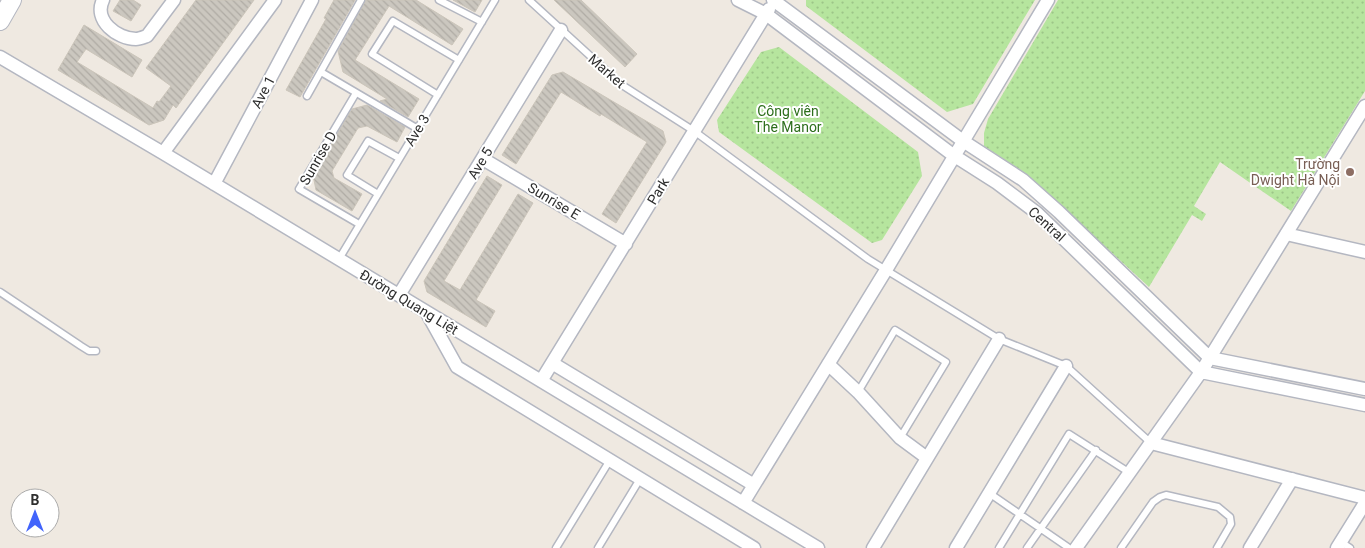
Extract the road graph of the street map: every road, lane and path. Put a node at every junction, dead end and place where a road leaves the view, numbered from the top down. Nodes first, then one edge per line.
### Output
1 (12, 0) edge
2 (103, 0) edge
3 (174, 0) edge
4 (275, 0) edge
5 (312, 0) edge
6 (361, 0) edge
7 (439, 0) edge
8 (495, 0) edge
9 (529, 0) edge
10 (738, 0) edge
11 (774, 0) edge
12 (1048, 0) edge
13 (766, 14) junction
14 (0, 21) edge
15 (482, 22) junction
16 (561, 30) junction
17 (0, 57) edge
18 (459, 60) junction
19 (321, 72) junction
20 (356, 93) junction
21 (438, 95) junction
22 (307, 96) dead end
23 (1365, 106) edge
24 (418, 129) junction
25 (694, 132) junction
26 (963, 141) junction
27 (163, 153) junction
28 (953, 156) junction
29 (399, 158) junction
30 (483, 159) junction
31 (214, 184) junction
32 (378, 194) junction
33 (359, 224) junction
34 (1286, 234) junction
35 (626, 244) junction
36 (1365, 252) edge
37 (338, 259) junction
38 (886, 270) junction
39 (0, 292) edge
40 (398, 295) junction
41 (427, 313) junction
42 (999, 339) junction
43 (96, 351) dead end
44 (1210, 358) junction
45 (552, 363) junction
46 (828, 364) junction
47 (1066, 366) junction
48 (1201, 372) junction
49 (541, 381) junction
50 (1365, 389) edge
51 (858, 392) junction
52 (1365, 405) edge
53 (900, 438) junction
54 (1150, 443) junction
55 (1096, 450) junction
56 (927, 458) junction
57 (610, 460) junction
58 (1130, 473) junction
59 (640, 479) junction
60 (1292, 479) junction
61 (754, 485) junction
62 (990, 493) junction
63 (1365, 498) edge
64 (1365, 502) edge
65 (743, 503) junction
66 (1020, 514) junction
67 (1041, 528) junction
68 (1343, 546) edge
69 (556, 548) edge
70 (598, 548) edge
71 (754, 548) edge
72 (818, 548) edge
73 (873, 548) edge
74 (956, 548) edge
75 (999, 548) edge
76 (1027, 548) edge
77 (1069, 548) edge
78 (1076, 548) edge
79 (1121, 548) edge
80 (1217, 548) edge
81 (1250, 548) edge

1 - 14 main road
2 - 3 street
4 - 27 street
5 - 31 street, Ave 1
6 - 19 lane
7 - 15 lane
8 - 15 lane, Ave 3
9 - 16 lane, Market
10 - 13 street, Central
11 - 13 street, Park
11 - 26 street, Central
12 - 26 street
13 - 25 street, Park
13 - 28 street, Central
15 - 18 lane, Ave 3
16 - 25 lane, Market
16 - 30 street, Ave 5
17 - 27 street, Đường Quang Liệt
18 - 21 lane, Ave 3
18 - 21 lane
19 - 20 lane
19 - 22 lane
20 - 24 lane
20 - 33 lane, Sunrise D
21 - 24 lane, Ave 3
23 - 34 street
24 - 29 lane, Ave 3
25 - 35 street, Park
25 - 38 lane, Market
26 - 28 street
26 - 44 street, Central
27 - 31 street, Đường Quang Liệt
28 - 38 street
28 - 48 street, Central
29 - 32 lane, Ave 3
29 - 32 lane
30 - 35 street, Sunrise E
30 - 40 street, Ave 5
31 - 37 street, Đường Quang Liệt
32 - 33 lane, Ave 3
33 - 37 lane, Ave 3
34 - 36 street
34 - 44 street
35 - 45 street, Park
37 - 40 street, Đường Quang Liệt
38 - 42 lane, Market
38 - 46 street
39 - 43 lane
40 - 41 street, Đường Quang Liệt
41 - 49 street, Đường Quang Liệt
41 - 57 street
42 - 47 lane, Market
42 - 56 street
44 - 48 street
44 - 50 street
45 - 49 street, Park
45 - 61 street
46 - 51 street
46 - 61 street
47 - 54 lane
47 - 62 street
48 - 52 street
48 - 54 street
49 - 65 street, Đường Quang Liệt
51 - 53 street
51 - 53 lane
53 - 56 street
54 - 58 street
54 - 60 street
55 - 58 lane
55 - 66 lane
55 - 67 lane
56 - 73 street
57 - 59 street
57 - 69 lane
58 - 78 street
59 - 70 lane
59 - 71 street
60 - 63 street
60 - 81 street
61 - 65 street
62 - 66 lane
62 - 74 street
64 - 68 street
65 - 72 street, Đường Quang Liệt
66 - 67 lane
66 - 75 lane
67 - 76 lane
67 - 77 lane
79 - 80 lane

